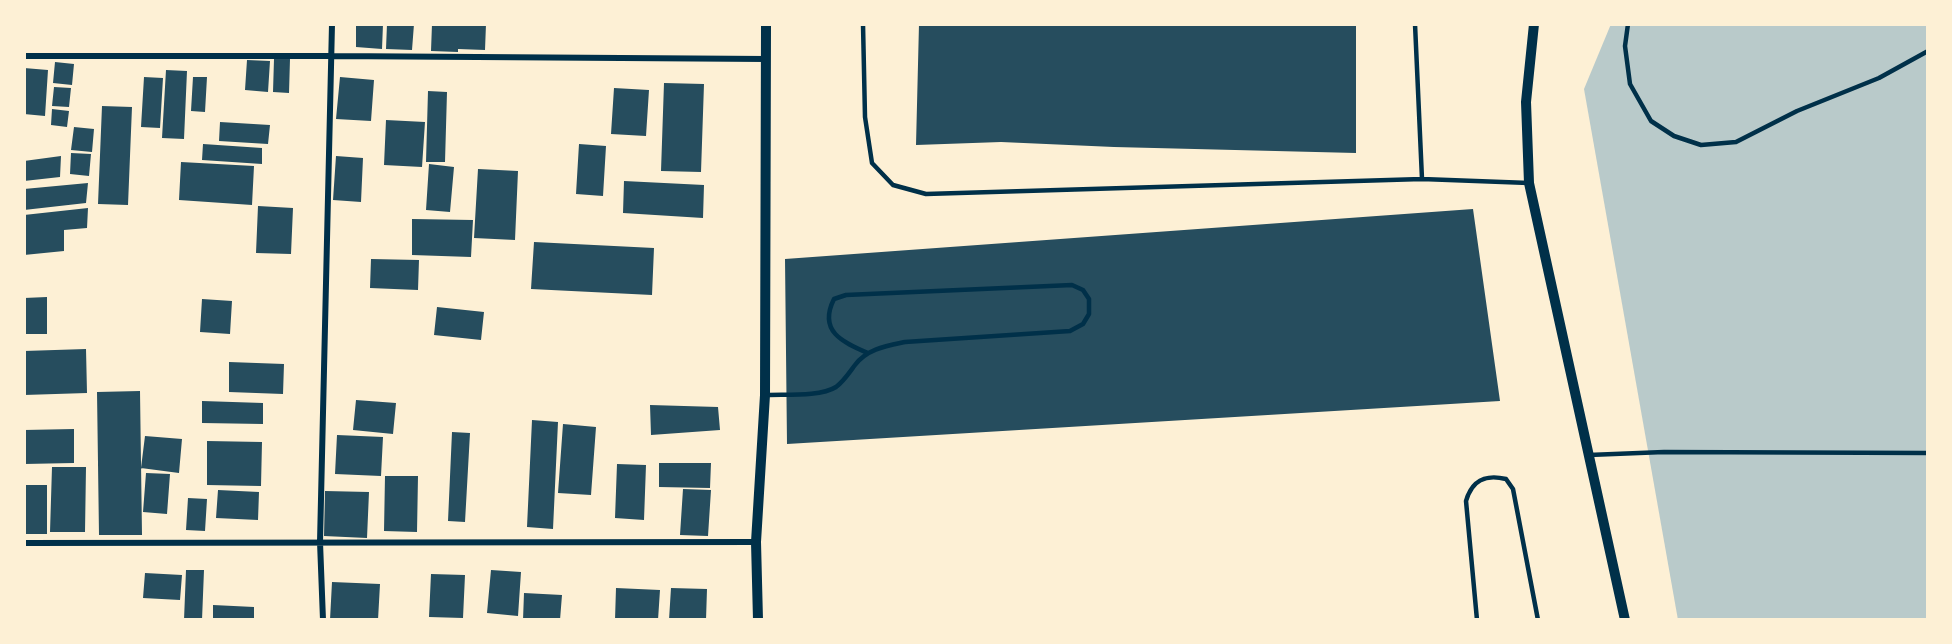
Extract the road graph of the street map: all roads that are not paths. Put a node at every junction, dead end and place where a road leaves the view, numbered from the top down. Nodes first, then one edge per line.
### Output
1 (332, 24) edge
2 (766, 24) edge
3 (863, 24) edge
4 (1415, 24) edge
5 (1534, 24) edge
6 (1628, 24) edge
7 (1928, 51) edge
8 (24, 56) edge
9 (332, 56) junction
10 (766, 60) junction
11 (1422, 179) junction
12 (1529, 183) junction
13 (867, 353) junction
14 (765, 395) junction
15 (1928, 453) edge
16 (1589, 455) junction
17 (320, 542) junction
18 (756, 542) junction
19 (24, 543) edge
20 (322, 620) edge
21 (758, 620) edge
22 (1477, 620) edge
23 (1538, 620) edge
24 (1625, 620) edge

1 - 9 street
2 - 10 street
3 - 11 lane
4 - 11 lane
5 - 12 street
6 - 7 lane
8 - 9 street
9 - 10 street
9 - 17 street
10 - 14 street
11 - 12 lane
12 - 16 street
13 - 13 lane
13 - 14 lane
14 - 18 street
15 - 16 lane
16 - 24 street
17 - 18 street
17 - 19 street
17 - 20 street
18 - 21 street
22 - 23 lane

